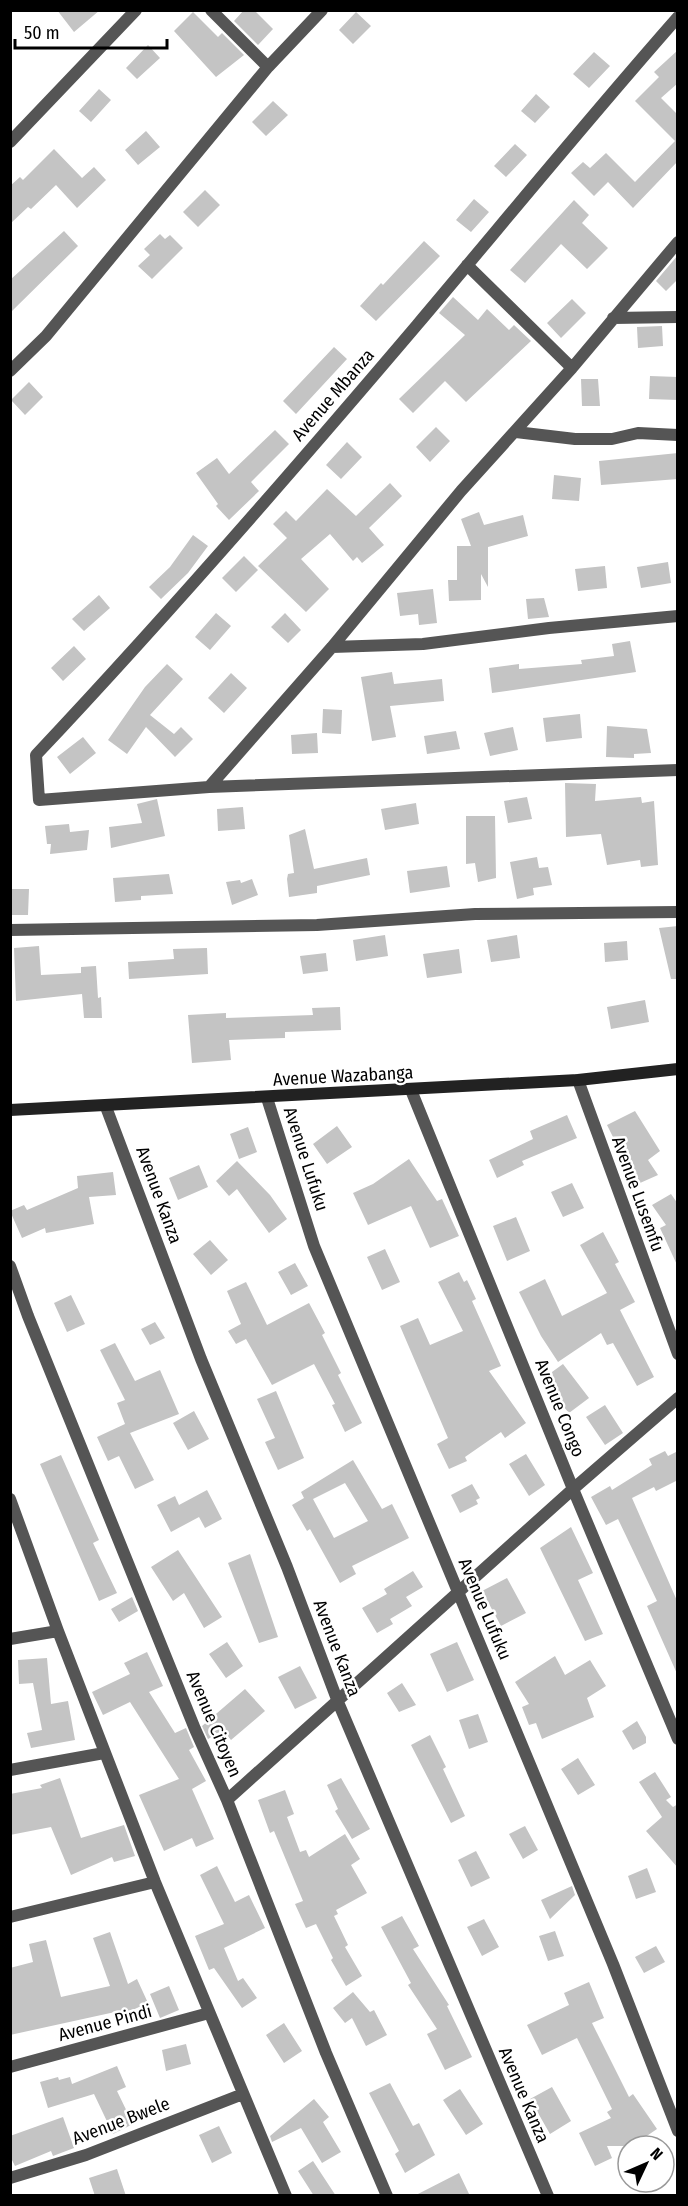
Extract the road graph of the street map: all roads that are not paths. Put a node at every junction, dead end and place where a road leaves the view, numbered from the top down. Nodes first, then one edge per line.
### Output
1 (136, 10) edge
2 (211, 10) edge
3 (322, 10) edge
4 (678, 17) edge
5 (268, 67) junction
6 (10, 142) edge
7 (678, 242) edge
8 (467, 265) junction
9 (678, 317) edge
10 (613, 318) junction
11 (572, 368) junction
12 (10, 371) edge
13 (516, 432) junction
14 (678, 435) edge
15 (678, 616) edge
16 (332, 648) junction
17 (678, 770) edge
18 (209, 787) junction
19 (678, 912) edge
20 (10, 930) edge
21 (678, 1070) edge
22 (578, 1080) junction
23 (411, 1090) junction
24 (267, 1098) junction
25 (106, 1107) junction
26 (10, 1110) edge
27 (10, 1266) edge
28 (678, 1354) edge
29 (678, 1398) edge
30 (573, 1488) junction
31 (10, 1498) edge
32 (14, 1518) edge
33 (458, 1592) junction
34 (58, 1631) junction
35 (10, 1639) edge
36 (338, 1702) junction
37 (678, 1739) edge
38 (104, 1753) junction
39 (10, 1770) edge
40 (227, 1800) junction
41 (155, 1882) junction
42 (10, 1917) edge
43 (209, 2013) junction
44 (10, 2067) edge
45 (243, 2094) junction
46 (678, 2131) edge
47 (10, 2178) edge
48 (286, 2196) edge
49 (387, 2196) edge
50 (548, 2196) edge

1 - 6 street
2 - 5 street
3 - 5 street
4 - 8 street, Avenue Mbanza
5 - 12 street
7 - 10 street
8 - 11 street
8 - 18 street, Avenue Mbanza
9 - 10 street
10 - 11 street
11 - 13 street
13 - 14 street
13 - 16 street
15 - 16 street
16 - 18 street
17 - 18 street
19 - 20 street
21 - 22 main road, Avenue Wazabanga
22 - 23 main road, Avenue Wazabanga
22 - 28 street, Avenue Lusemfu
23 - 24 main road, Avenue Wazabanga
23 - 30 street, Avenue Congo
24 - 25 main road, Avenue Wazabanga
24 - 33 street, Avenue Lufuku
25 - 26 main road, Avenue Wazabanga
25 - 36 street, Avenue Kanza
27 - 40 street, Avenue Citoyen
29 - 30 street
30 - 33 street
30 - 37 street, Avenue Congo
31 - 32 street
32 - 34 street
33 - 36 street
33 - 46 street, Avenue Lufuku
34 - 35 street
34 - 38 street
36 - 40 street
36 - 50 street, Avenue Kanza
38 - 39 street
38 - 41 street
40 - 49 street, Avenue Citoyen
41 - 42 street
41 - 43 street
43 - 44 street, Avenue Pindi
43 - 45 street
45 - 47 street, Avenue Bwele
45 - 48 street

